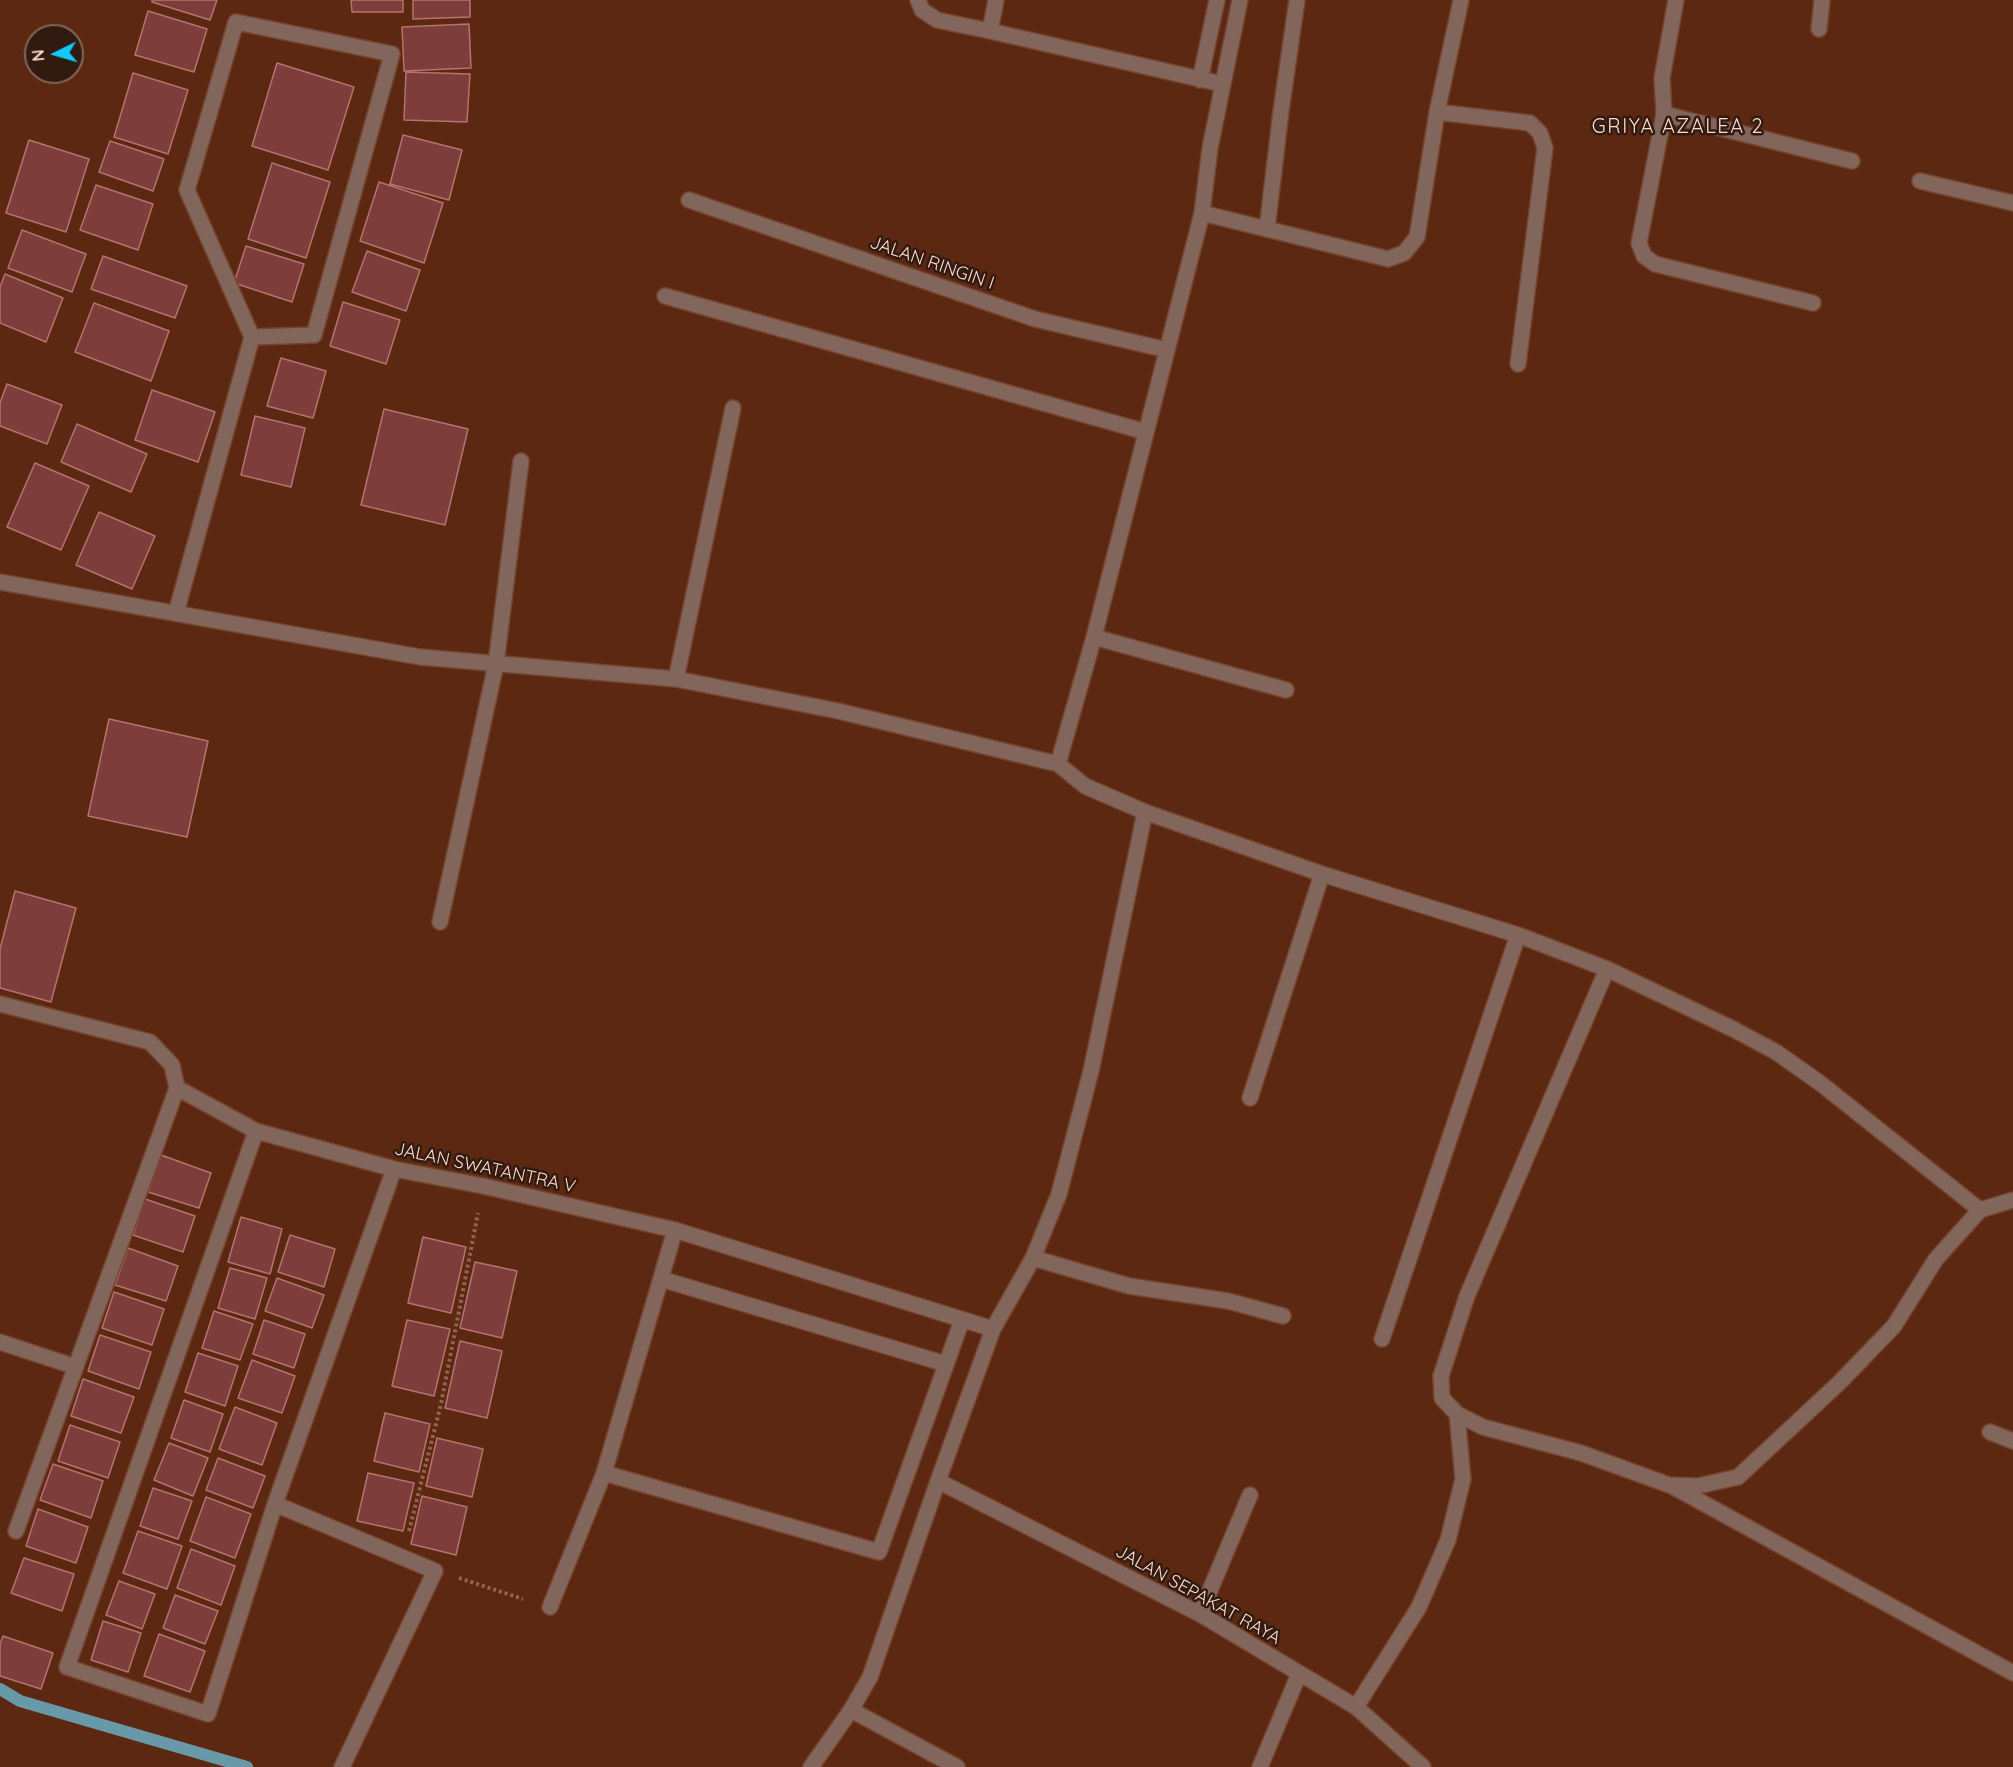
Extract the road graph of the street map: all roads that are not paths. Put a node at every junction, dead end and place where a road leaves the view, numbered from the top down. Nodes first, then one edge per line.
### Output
1 (918, 0) edge
2 (996, 0) edge
3 (1217, 0) edge
4 (1240, 0) edge
5 (1297, 0) edge
6 (1461, 0) edge
7 (1676, 0) edge
8 (1822, 0) edge
9 (1819, 29) dead end
10 (990, 31) junction
11 (1200, 80) junction
12 (1222, 84) junction
13 (1437, 112) junction
14 (1664, 114) junction
15 (1852, 161) dead end
16 (1920, 181) dead end
17 (689, 200) dead end
18 (2013, 203) edge
19 (1202, 213) junction
20 (1267, 229) junction
21 (664, 296) dead end
22 (1813, 303) dead end
23 (252, 337) junction
24 (1167, 350) junction
25 (1518, 364) dead end
26 (734, 408) dead end
27 (1146, 432) junction
28 (521, 461) dead end
29 (0, 582) edge
30 (176, 613) junction
31 (1094, 637) junction
32 (496, 664) junction
33 (675, 679) junction
34 (1286, 690) dead end
35 (1058, 764) junction
36 (1146, 812) junction
37 (1322, 874) junction
38 (440, 922) dead end
39 (1518, 935) junction
40 (1607, 969) junction
41 (0, 1004) edge
42 (177, 1088) junction
43 (1250, 1098) dead end
44 (256, 1131) junction
45 (394, 1169) junction
46 (2013, 1200) edge
47 (1980, 1210) junction
48 (675, 1230) junction
49 (1033, 1258) junction
50 (661, 1279) junction
51 (1283, 1316) dead end
52 (962, 1320) junction
53 (993, 1329) junction
54 (1382, 1339) dead end
55 (0, 1342) edge
56 (946, 1364) junction
57 (76, 1367) junction
58 (1456, 1414) junction
59 (1990, 1432) dead end
60 (2013, 1441) edge
61 (604, 1473) junction
62 (938, 1481) junction
63 (1669, 1485) junction
64 (1250, 1495) dead end
65 (275, 1504) junction
66 (16, 1531) dead end
67 (550, 1607) road end
68 (1200, 1614) junction
69 (2013, 1673) edge
70 (1299, 1674) junction
71 (1356, 1707) junction
72 (851, 1710) junction
73 (342, 1767) edge
74 (811, 1767) edge
75 (957, 1767) edge
76 (1260, 1767) edge
77 (1423, 1767) edge

1 - 10 street
2 - 10 street
3 - 11 street
4 - 12 street
5 - 20 street
6 - 13 street
7 - 14 street
8 - 9 street
10 - 11 street
11 - 12 street
12 - 19 street
13 - 20 street
13 - 25 street
14 - 15 street
14 - 22 street
16 - 18 street
17 - 24 street, JALAN RINGIN I
19 - 20 street
19 - 24 street
21 - 27 street
23 - 23 street
23 - 30 street
24 - 27 street
26 - 33 street
27 - 31 street
28 - 32 street
29 - 30 street
30 - 32 street
31 - 34 street
31 - 35 street
32 - 33 street
32 - 38 street
33 - 35 street
35 - 36 street
36 - 37 street
36 - 49 street
37 - 39 street
37 - 43 street
39 - 40 street
39 - 54 street
40 - 47 street
40 - 58 street
41 - 42 street
42 - 44 street, JALAN SWATANTRA V
42 - 57 street
44 - 45 street, JALAN SWATANTRA V
44 - 65 street
45 - 48 street, JALAN SWATANTRA V
45 - 65 street
46 - 47 street
47 - 63 street
48 - 50 street
48 - 52 street, JALAN SWATANTRA V
49 - 51 street
49 - 53 street
50 - 56 street
50 - 61 street
52 - 53 street, JALAN SWATANTRA V
52 - 56 street
53 - 62 street
55 - 57 street
56 - 61 street
57 - 66 street
58 - 63 street
58 - 71 street
59 - 60 street
61 - 67 street
62 - 68 street, JALAN SEPAKAT RAYA
62 - 72 street
63 - 69 street
64 - 68 street
65 - 73 street
68 - 70 street, JALAN SEPAKAT RAYA
70 - 71 street, JALAN SEPAKAT RAYA
70 - 76 street
71 - 77 street, JALAN SEPAKAT RAYA
72 - 74 street
72 - 75 street

